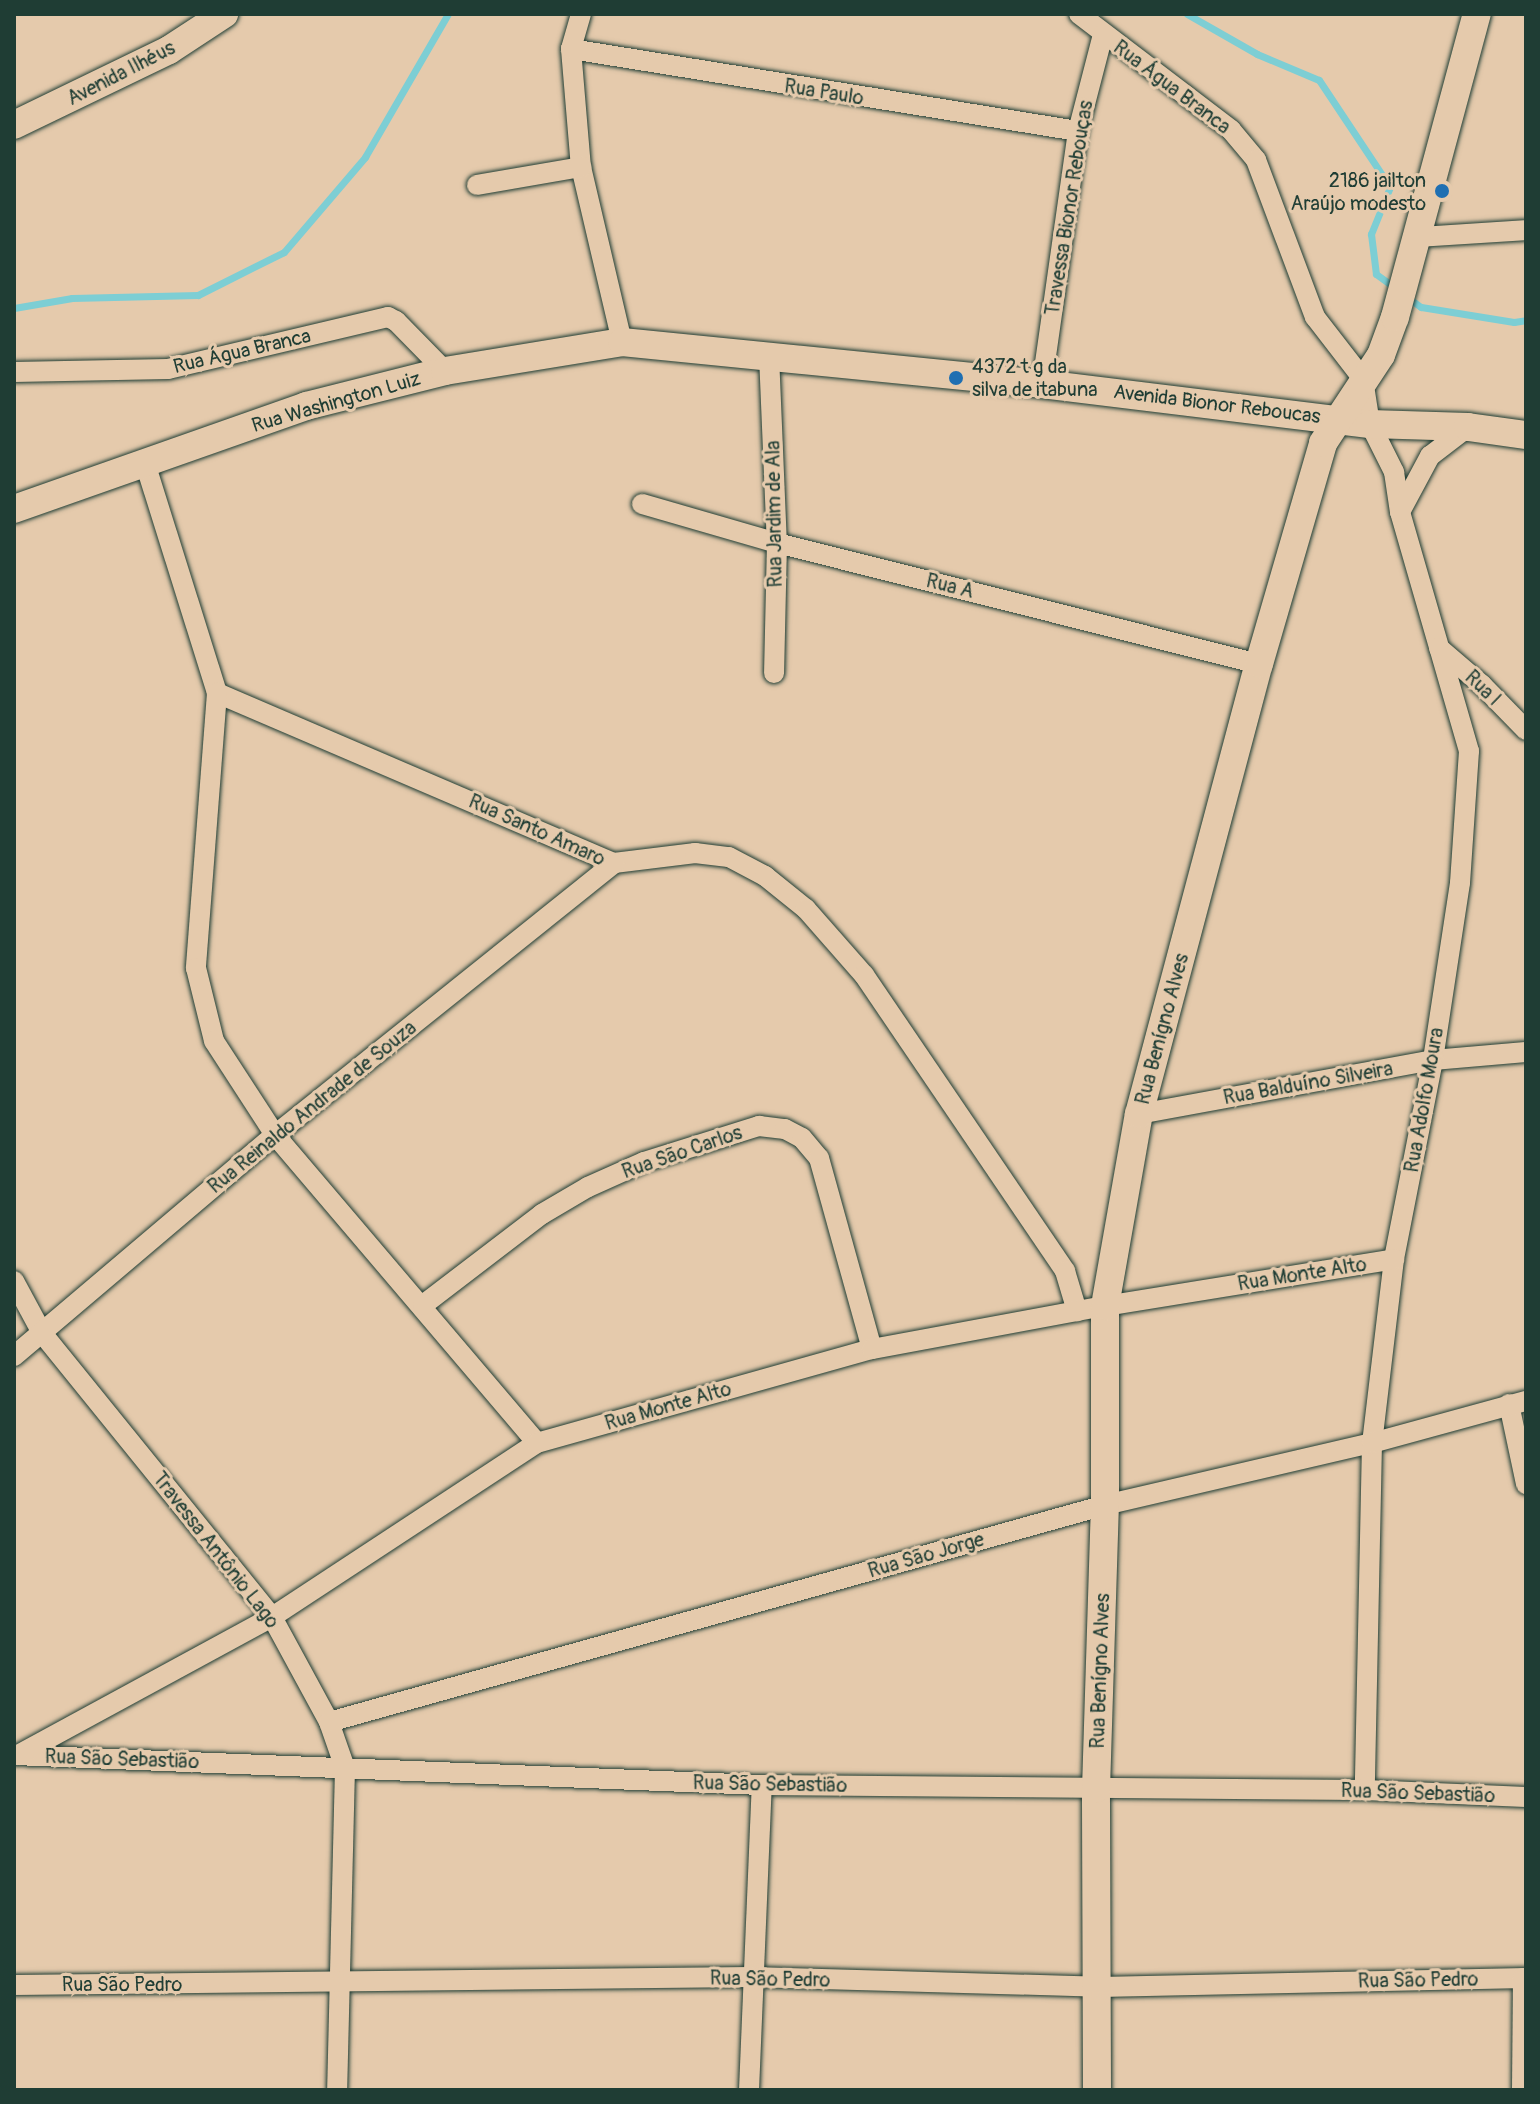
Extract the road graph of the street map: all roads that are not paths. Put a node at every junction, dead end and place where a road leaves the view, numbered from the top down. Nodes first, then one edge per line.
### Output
1 (224, 14) edge
2 (581, 14) edge
3 (1079, 14) edge
4 (1477, 14) edge
5 (1103, 34) junction
6 (571, 49) junction
7 (14, 125) edge
8 (1078, 131) junction
9 (581, 167) junction
10 (477, 185) dead end
11 (1526, 230) edge
12 (1419, 237) junction
13 (622, 342) junction
14 (769, 355) junction
15 (445, 371) junction
16 (14, 372) edge
17 (1363, 379) junction
18 (1042, 384) junction
19 (1339, 418) junction
20 (1370, 424) junction
21 (1468, 427) junction
22 (1526, 435) edge
23 (145, 463) junction
24 (642, 504) dead end
25 (14, 509) edge
26 (1400, 512) junction
27 (777, 543) junction
28 (1438, 647) junction
29 (1259, 664) junction
30 (774, 673) dead end
31 (217, 693) junction
32 (1526, 730) edge
33 (614, 863) junction
34 (1526, 1052) edge
35 (1433, 1060) junction
36 (1139, 1114) junction
37 (275, 1135) junction
38 (1394, 1259) junction
39 (14, 1281) edge
40 (423, 1305) junction
41 (1091, 1309) junction
42 (42, 1333) junction
43 (872, 1349) junction
44 (14, 1356) edge
45 (1517, 1402) edge
46 (537, 1443) junction
47 (1372, 1443) junction
48 (1526, 1484) edge
49 (1105, 1505) junction
50 (272, 1617) junction
51 (329, 1722) junction
52 (16, 1755) edge
53 (345, 1768) junction
54 (762, 1785) junction
55 (1096, 1789) junction
56 (1365, 1790) junction
57 (1526, 1797) edge
58 (751, 1977) junction
59 (1524, 1978) edge
60 (342, 1983) junction
61 (14, 1985) edge
62 (1099, 1987) junction
63 (337, 2090) edge
64 (749, 2090) edge
65 (1097, 2090) edge
66 (1522, 2090) edge

1 - 7 street, Avenida Ilhéus
2 - 6 street
3 - 5 street, Rua Água Branca
4 - 12 street, Rua Benígno Alves
5 - 8 street, Travessa Bionor Rebouças
5 - 17 street, Rua Água Branca
6 - 8 street, Rua Paulo
6 - 9 street
8 - 18 street, Travessa Bionor Rebouças
9 - 10 street
9 - 13 street
11 - 12 street
12 - 17 street, Rua Benígno Alves
13 - 14 street, Avenida Bionor Reboucas
13 - 15 street, Rua Washington Luiz
14 - 18 street, Avenida Bionor Reboucas
14 - 27 street, Rua Jardim de Ala
15 - 16 street, Rua Água Branca
15 - 23 street, Rua Washington Luiz
17 - 19 street, Rua Benígno Alves
17 - 20 street, Rua Adolfo Moura
18 - 19 street, Avenida Bionor Reboucas
19 - 20 street, Avenida Bionor Reboucas
19 - 29 street, Rua Benígno Alves
20 - 21 street, Avenida Bionor Reboucas
20 - 26 street, Rua Adolfo Moura
21 - 22 street, Avenida Bionor Reboucas
21 - 26 street
23 - 25 street, Rua Washington Luiz
23 - 31 street
24 - 27 street, Rua A
26 - 28 street, Rua Adolfo Moura
27 - 29 street, Rua A
27 - 30 street, Rua Jardim de Ala
28 - 32 street, Rua I
28 - 35 street, Rua Adolfo Moura
29 - 36 street, Rua Benígno Alves
31 - 33 street, Rua Santo Amaro
31 - 37 street
33 - 37 street, Rua Reinaldo Andrade de Souza
33 - 41 street, Rua Santo Amaro
34 - 35 street, Rua Balduíno Silveira
35 - 36 street, Rua Balduíno Silveira
35 - 38 street, Rua Adolfo Moura
36 - 41 street, Rua Benígno Alves
37 - 40 street
37 - 42 street, Rua Reinaldo Andrade de Souza
38 - 41 street, Rua Monte Alto
38 - 47 street, Rua Adolfo Moura
39 - 42 street, Travessa Antônio Lago
40 - 43 street, Rua São Carlos
40 - 46 street
41 - 43 street, Rua Monte Alto
41 - 49 street, Rua Benígno Alves
42 - 44 street, Rua Reinaldo Andrade de Souza
42 - 50 street, Travessa Antônio Lago
43 - 46 street, Rua Monte Alto
45 - 47 street, Rua São Jorge
45 - 48 street
46 - 50 street, Rua Monte Alto
47 - 49 street, Rua São Jorge
47 - 56 street, Rua Adolfo Moura
49 - 51 street, Rua São Jorge
49 - 55 street, Rua Benígno Alves
50 - 51 street, Travessa Antônio Lago
50 - 52 street, Rua Monte Alto
51 - 53 street, Travessa Antônio Lago
52 - 53 street, Rua São Sebastião
53 - 54 street, Rua São Sebastião
53 - 60 street, Travessa Antônio Lago
54 - 55 street, Rua São Sebastião
54 - 58 street
55 - 56 street, Rua São Sebastião
55 - 62 street, Rua Benígno Alves
56 - 57 street, Rua São Sebastião
58 - 60 street, Rua São Pedro
58 - 62 street, Rua São Pedro
58 - 64 street
59 - 62 street, Rua São Pedro
59 - 66 street
60 - 61 street, Rua São Pedro
60 - 63 street, Travessa Antônio Lago
62 - 65 street, Rua Benígno Alves

